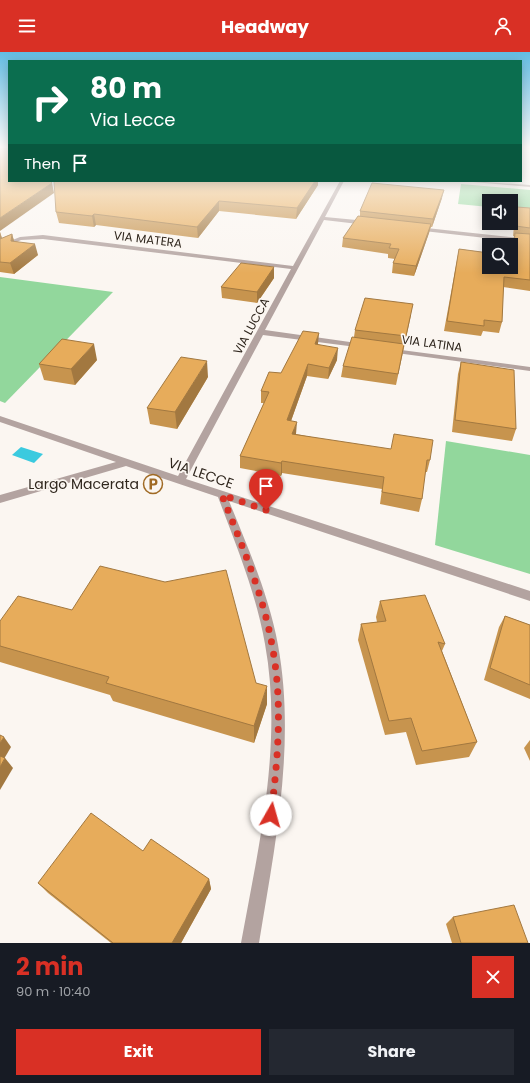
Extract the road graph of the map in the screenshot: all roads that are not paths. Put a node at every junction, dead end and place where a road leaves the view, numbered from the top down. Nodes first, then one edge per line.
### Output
1 (337, 190) edge
2 (321, 218) junction
3 (375, 224) edge
4 (414, 228) edge
5 (530, 241) edge
6 (0, 248) edge
7 (295, 268) junction
8 (260, 332) junction
9 (530, 369) edge
10 (0, 419) edge
11 (127, 462) junction
12 (180, 481) junction
13 (222, 495) junction
14 (0, 499) edge
15 (530, 596) edge
16 (250, 943) edge

1 - 2 street, VIA LUCCA
2 - 3 street
2 - 7 street, VIA LUCCA
4 - 5 street
6 - 7 street, VIA MATERA
7 - 8 street, VIA LUCCA
8 - 9 street, VIA LATINA
8 - 12 street, VIA LUCCA
10 - 11 street, VIA LECCE
11 - 12 street, VIA LECCE
11 - 14 street
12 - 13 street, VIA LECCE
13 - 15 street, VIA LECCE
13 - 16 street

